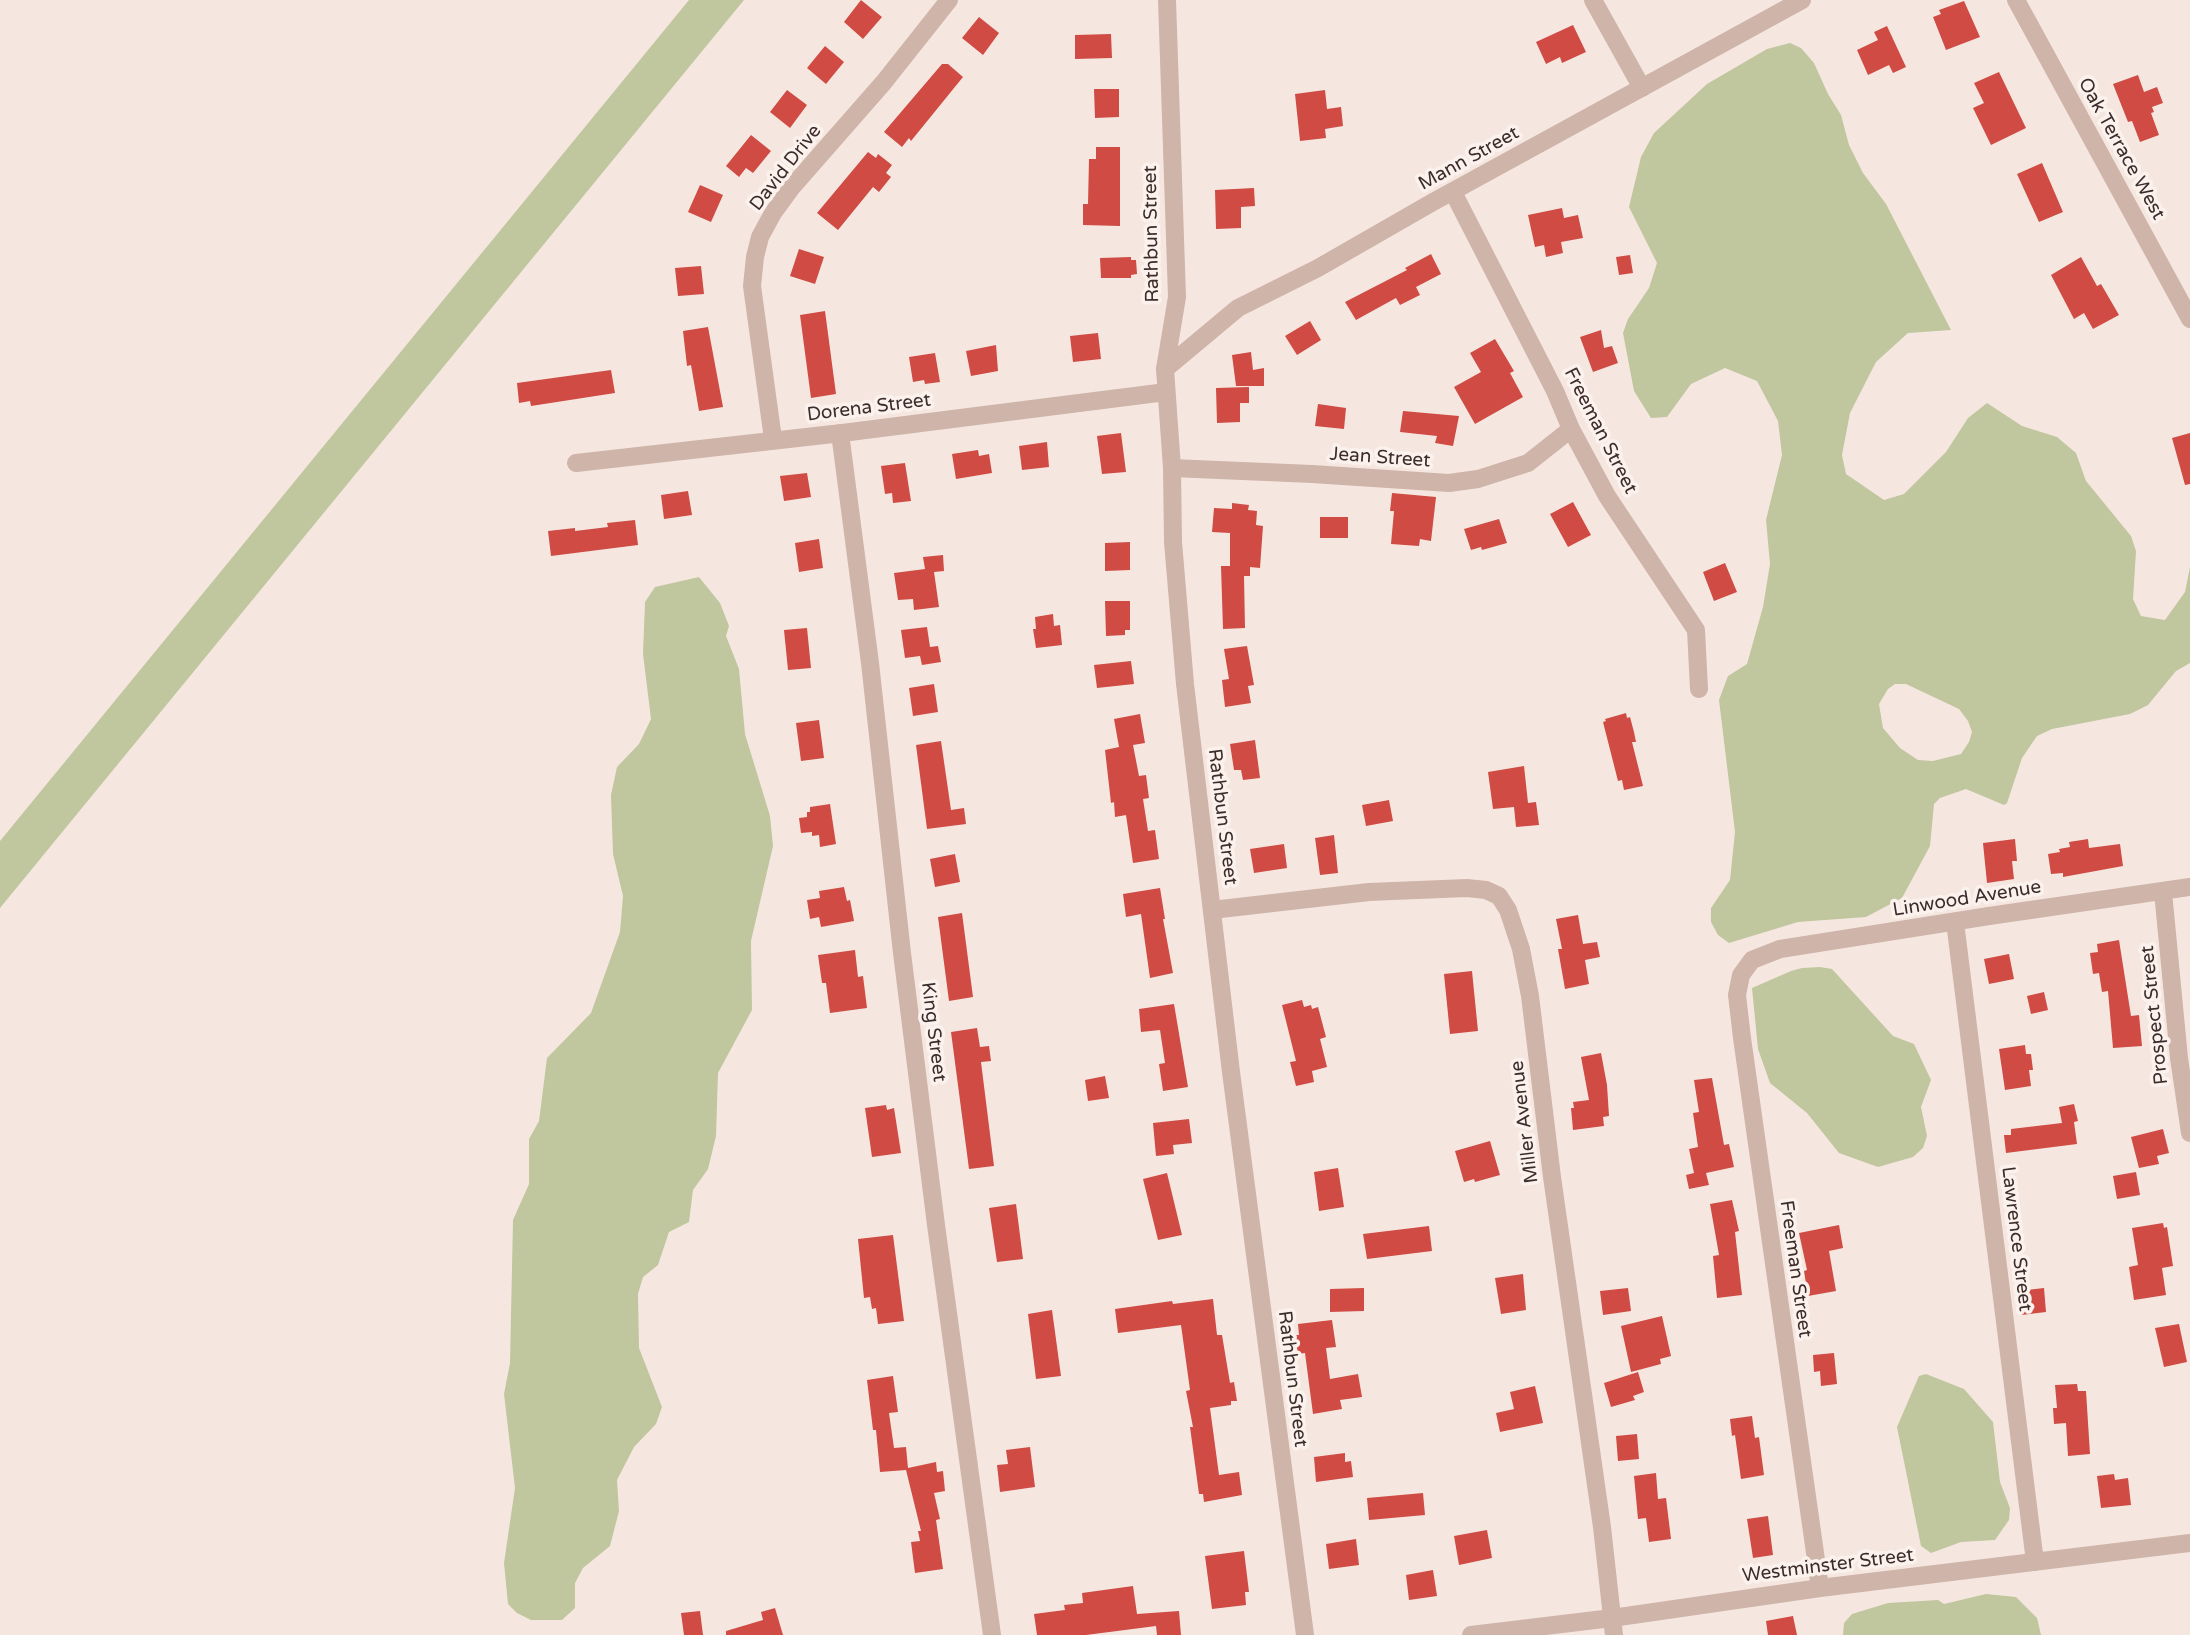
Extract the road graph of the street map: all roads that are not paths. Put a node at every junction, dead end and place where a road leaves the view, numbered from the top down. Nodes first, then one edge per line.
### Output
1 (949, 0) edge
2 (1593, 0) edge
3 (1802, 0) edge
4 (2016, 0) edge
5 (1165, 3) edge
6 (1642, 88) junction
7 (1453, 192) junction
8 (2190, 319) edge
9 (1165, 369) junction
10 (1166, 392) junction
11 (1571, 429) junction
12 (840, 433) junction
13 (773, 439) junction
14 (576, 463) dead end
15 (1171, 468) junction
16 (1699, 689) dead end
17 (2190, 887) edge
18 (2163, 892) junction
19 (1213, 910) junction
20 (1955, 922) junction
21 (1752, 961) joint
22 (2190, 1133) edge
23 (2190, 1543) edge
24 (2035, 1562) junction
25 (1820, 1588) junction
26 (1613, 1627) edge
27 (992, 1635) edge
28 (1305, 1635) edge
29 (1471, 1635) edge

1 - 13 street, David Drive
2 - 6 street
3 - 6 street, Mann Street
4 - 8 street, Oak Terrace West
5 - 9 street, Rathbun Street
6 - 7 street, Mann Street
7 - 9 street, Mann Street
7 - 11 street, Freeman Street
9 - 10 street, Rathbun Street
10 - 12 street, Dorena Street
10 - 15 street, Rathbun Street
11 - 15 street, Jean Street
11 - 16 street, Freeman Street
12 - 13 street, Dorena Street
12 - 27 street, King Street
13 - 14 street, Dorena Street
15 - 19 street, Rathbun Street
17 - 18 street, Linwood Avenue
18 - 20 street, Linwood Avenue
18 - 22 street, Prospect Street
19 - 26 street, Miller Avenue
19 - 28 street, Rathbun Street
20 - 21 street, Linwood Avenue
20 - 24 street, Lawrence Street
21 - 25 street, Freeman Street
23 - 24 street, Westminster Street
24 - 25 street, Westminster Street
25 - 26 street, Westminster Street
26 - 29 street, Westminster Street

